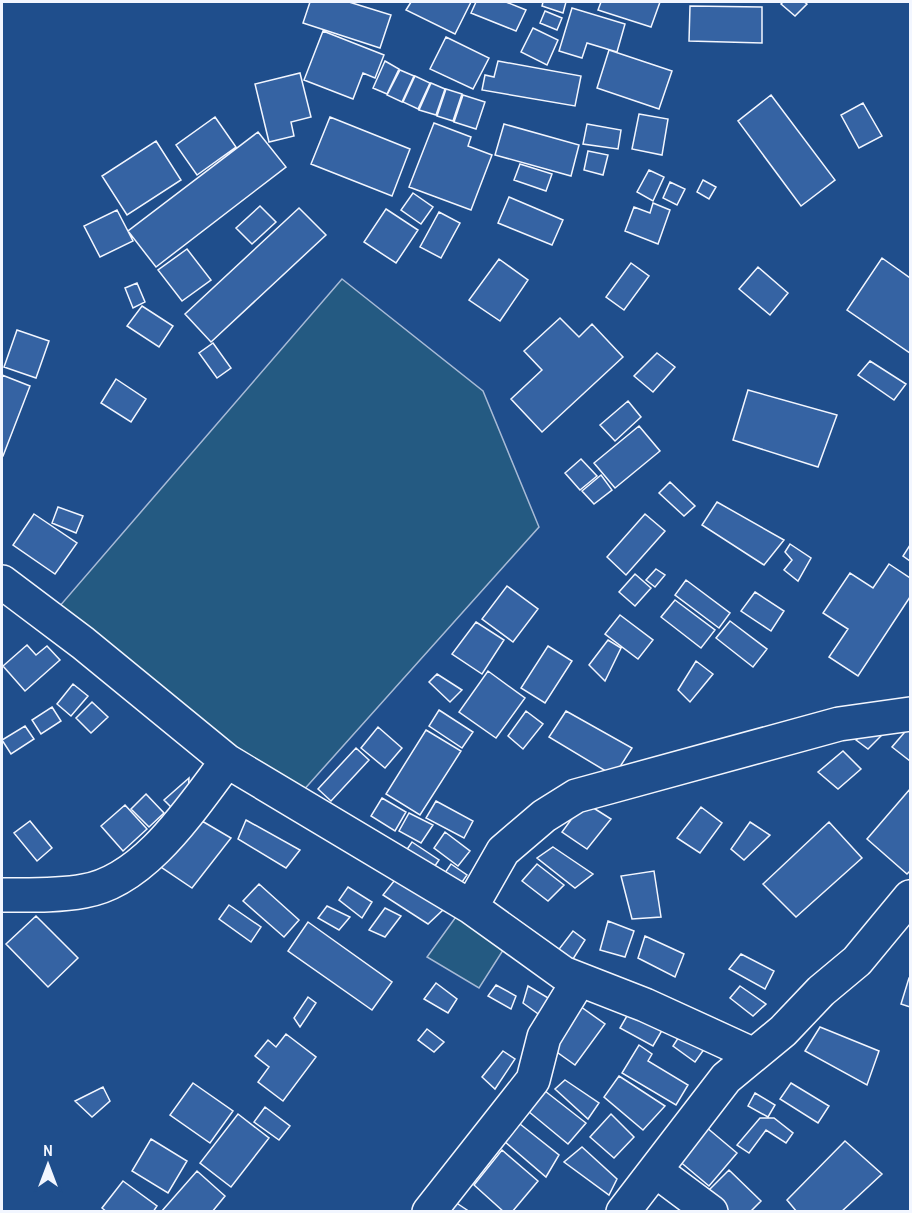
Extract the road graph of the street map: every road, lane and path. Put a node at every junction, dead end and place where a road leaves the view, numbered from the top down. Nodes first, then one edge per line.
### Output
1 (2, 582) edge
2 (910, 714) edge
3 (227, 761) junction
4 (2, 895) edge
5 (910, 897) edge
6 (471, 907) junction
7 (579, 980) junction
8 (752, 1054) junction
9 (656, 1171) junction
10 (429, 1212) edge
11 (623, 1212) edge
12 (711, 1212) edge

1 - 3 street
2 - 6 street
3 - 4 street
3 - 6 street
5 - 8 street
6 - 7 street
7 - 8 street
7 - 10 street
8 - 9 street
9 - 11 street
9 - 12 street

